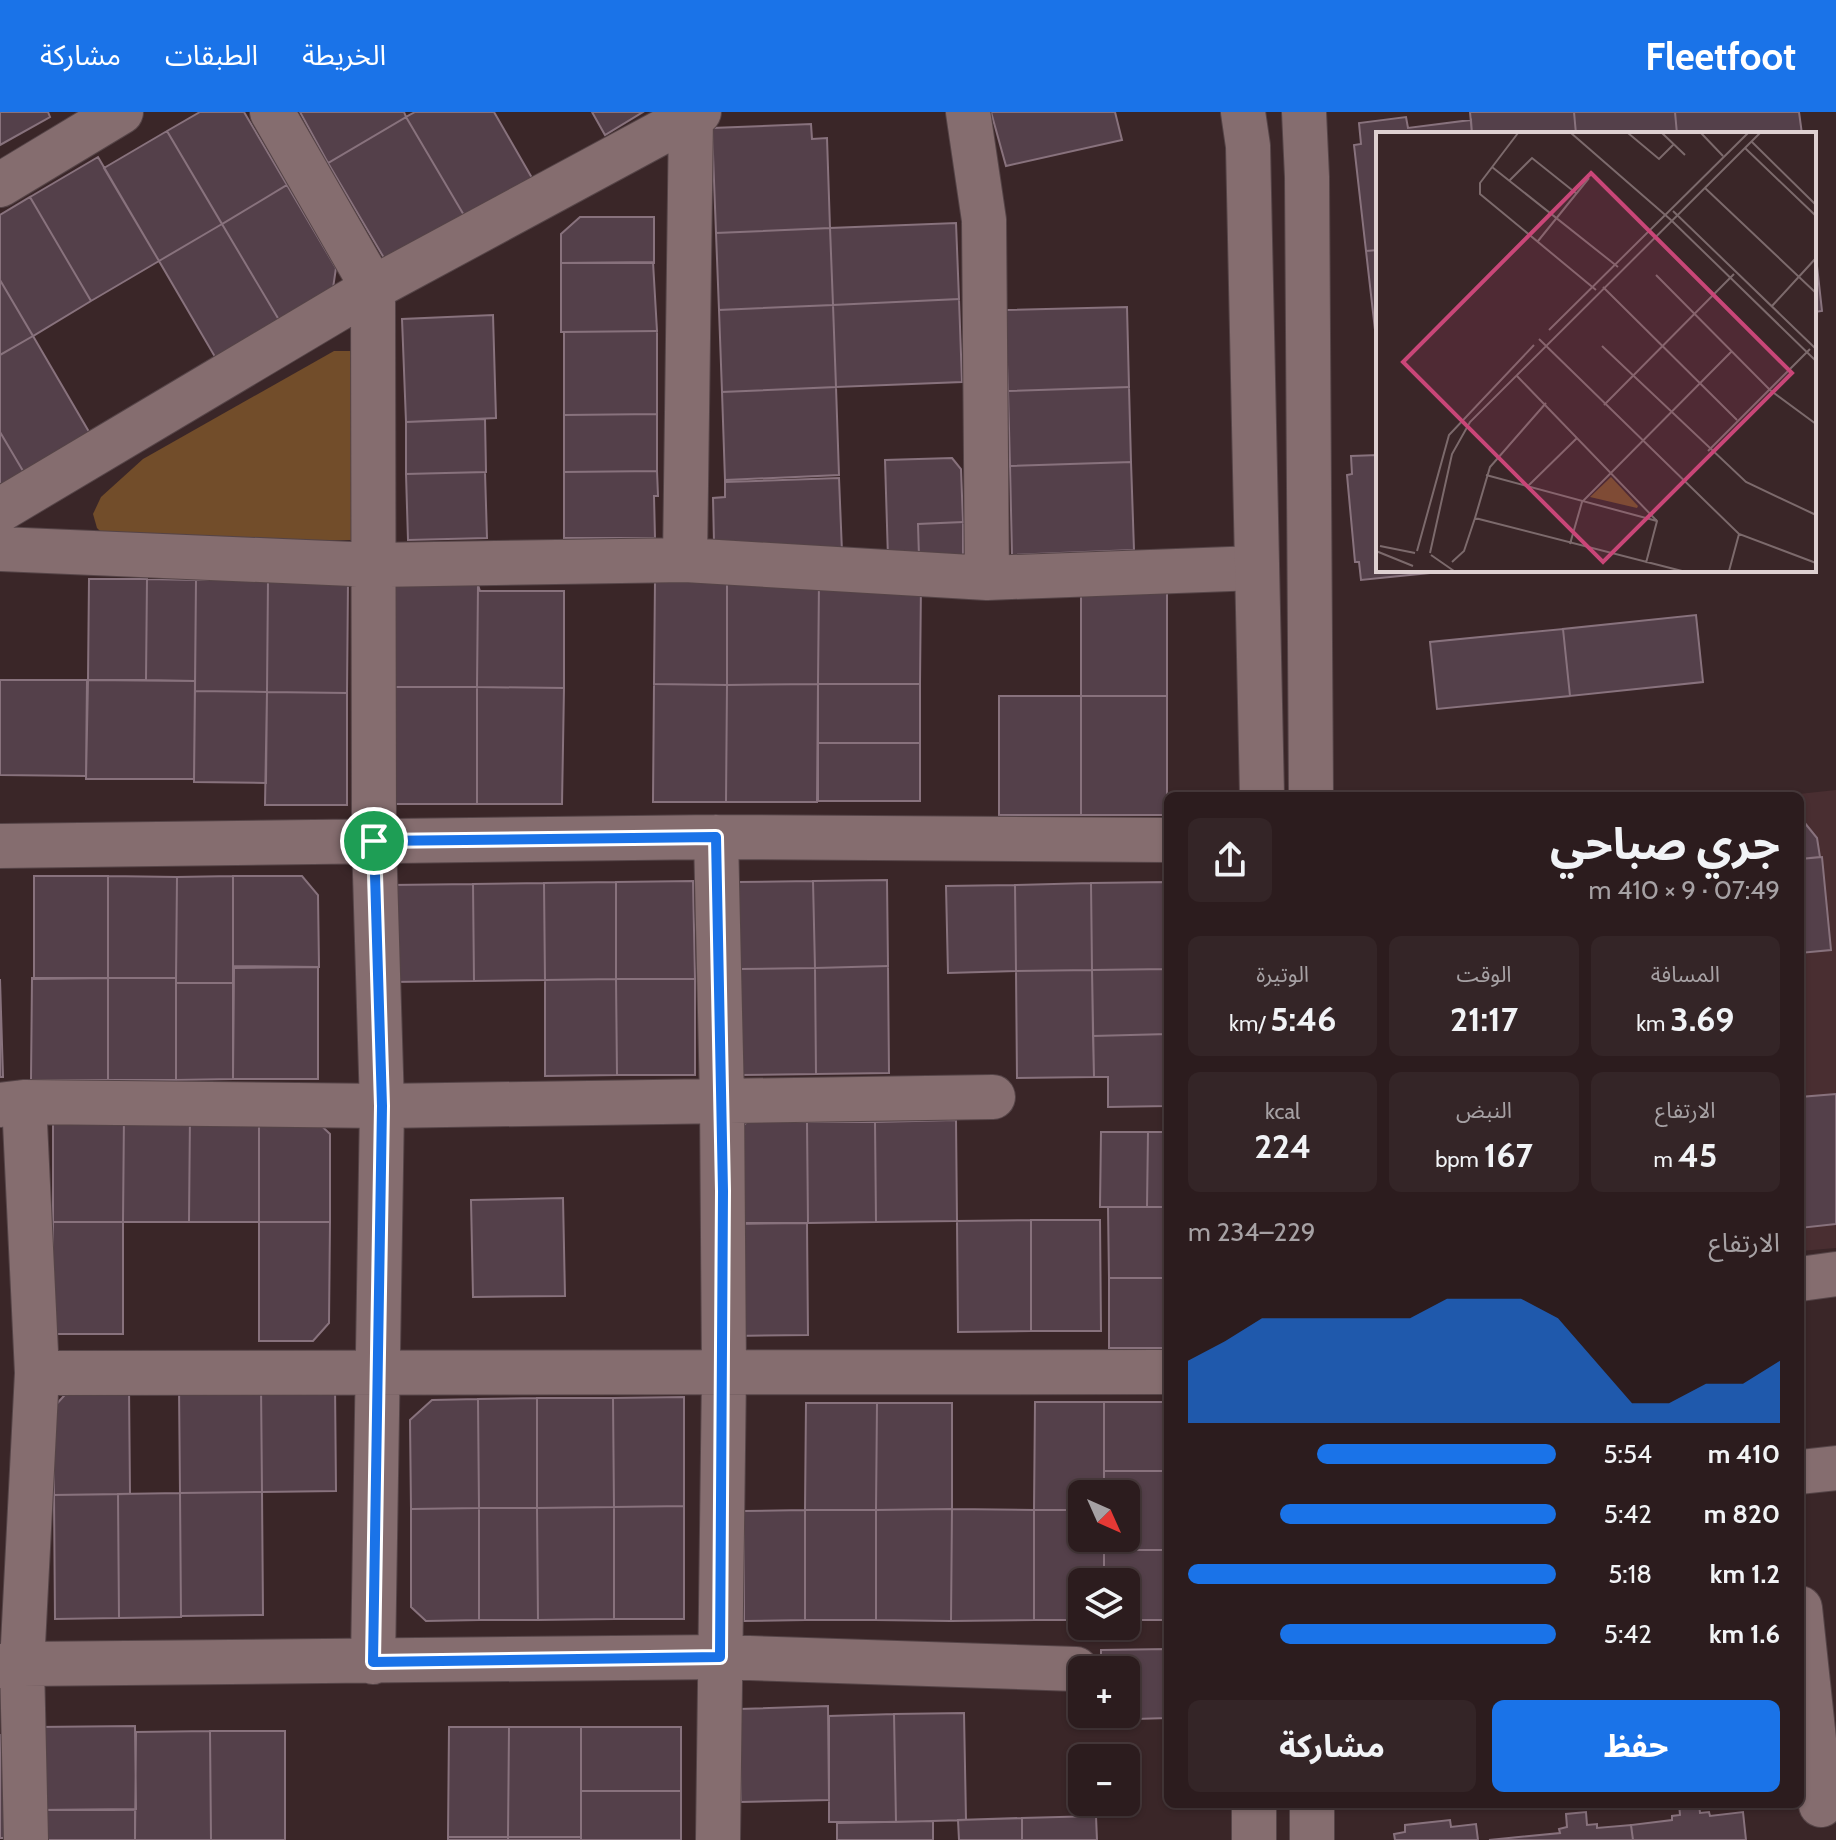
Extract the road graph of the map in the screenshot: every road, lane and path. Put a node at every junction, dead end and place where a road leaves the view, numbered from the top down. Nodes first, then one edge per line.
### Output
1 (121, 112) edge
2 (272, 112) edge
3 (968, 112) edge
4 (1243, 112) edge
5 (1304, 112) edge
6 (695, 114) edge
7 (0, 185) edge
8 (373, 288) junction
9 (0, 510) edge
10 (0, 549) edge
11 (685, 560) junction
12 (375, 565) junction
13 (1257, 568) junction
14 (987, 578) junction
15 (1262, 792) edge
16 (1311, 792) edge
17 (716, 837) junction
18 (1164, 840) edge
19 (374, 841) junction
20 (0, 846) edge
21 (993, 1097) dead end
22 (722, 1099) junction
23 (12, 1103) edge
24 (382, 1106) junction
25 (1836, 1274) edge
26 (1804, 1278) edge
27 (1164, 1372) edge
28 (37, 1373) junction
29 (377, 1373) junction
30 (724, 1373) junction
31 (1836, 1468) edge
32 (1804, 1472) edge
33 (1804, 1620) edge
34 (720, 1657) junction
35 (373, 1662) junction
36 (11, 1665) edge
37 (1068, 1669) edge
38 (1822, 1676) edge
39 (1821, 1805) dead end
40 (1254, 1808) edge
41 (1312, 1808) edge
42 (26, 1840) edge
43 (718, 1840) edge
44 (1254, 1840) edge
45 (1312, 1840) edge

1 - 7 street
2 - 8 street
3 - 14 street
4 - 13 street
5 - 16 street
6 - 8 street
6 - 11 street
8 - 9 street
8 - 12 street
10 - 12 street
11 - 12 street
11 - 14 street
12 - 19 street
13 - 14 street
13 - 15 street
17 - 18 street
17 - 19 street
17 - 22 street
19 - 20 street
19 - 24 street
21 - 22 street
22 - 24 street
22 - 30 street
23 - 24 street
23 - 28 street
24 - 29 street
25 - 26 street
27 - 30 street
28 - 29 street
28 - 36 street
29 - 30 street
29 - 35 street
30 - 34 street
31 - 32 street
33 - 38 street
34 - 35 street
34 - 37 street
34 - 43 street
35 - 36 street
36 - 42 street
38 - 39 street
40 - 44 street
41 - 45 street

